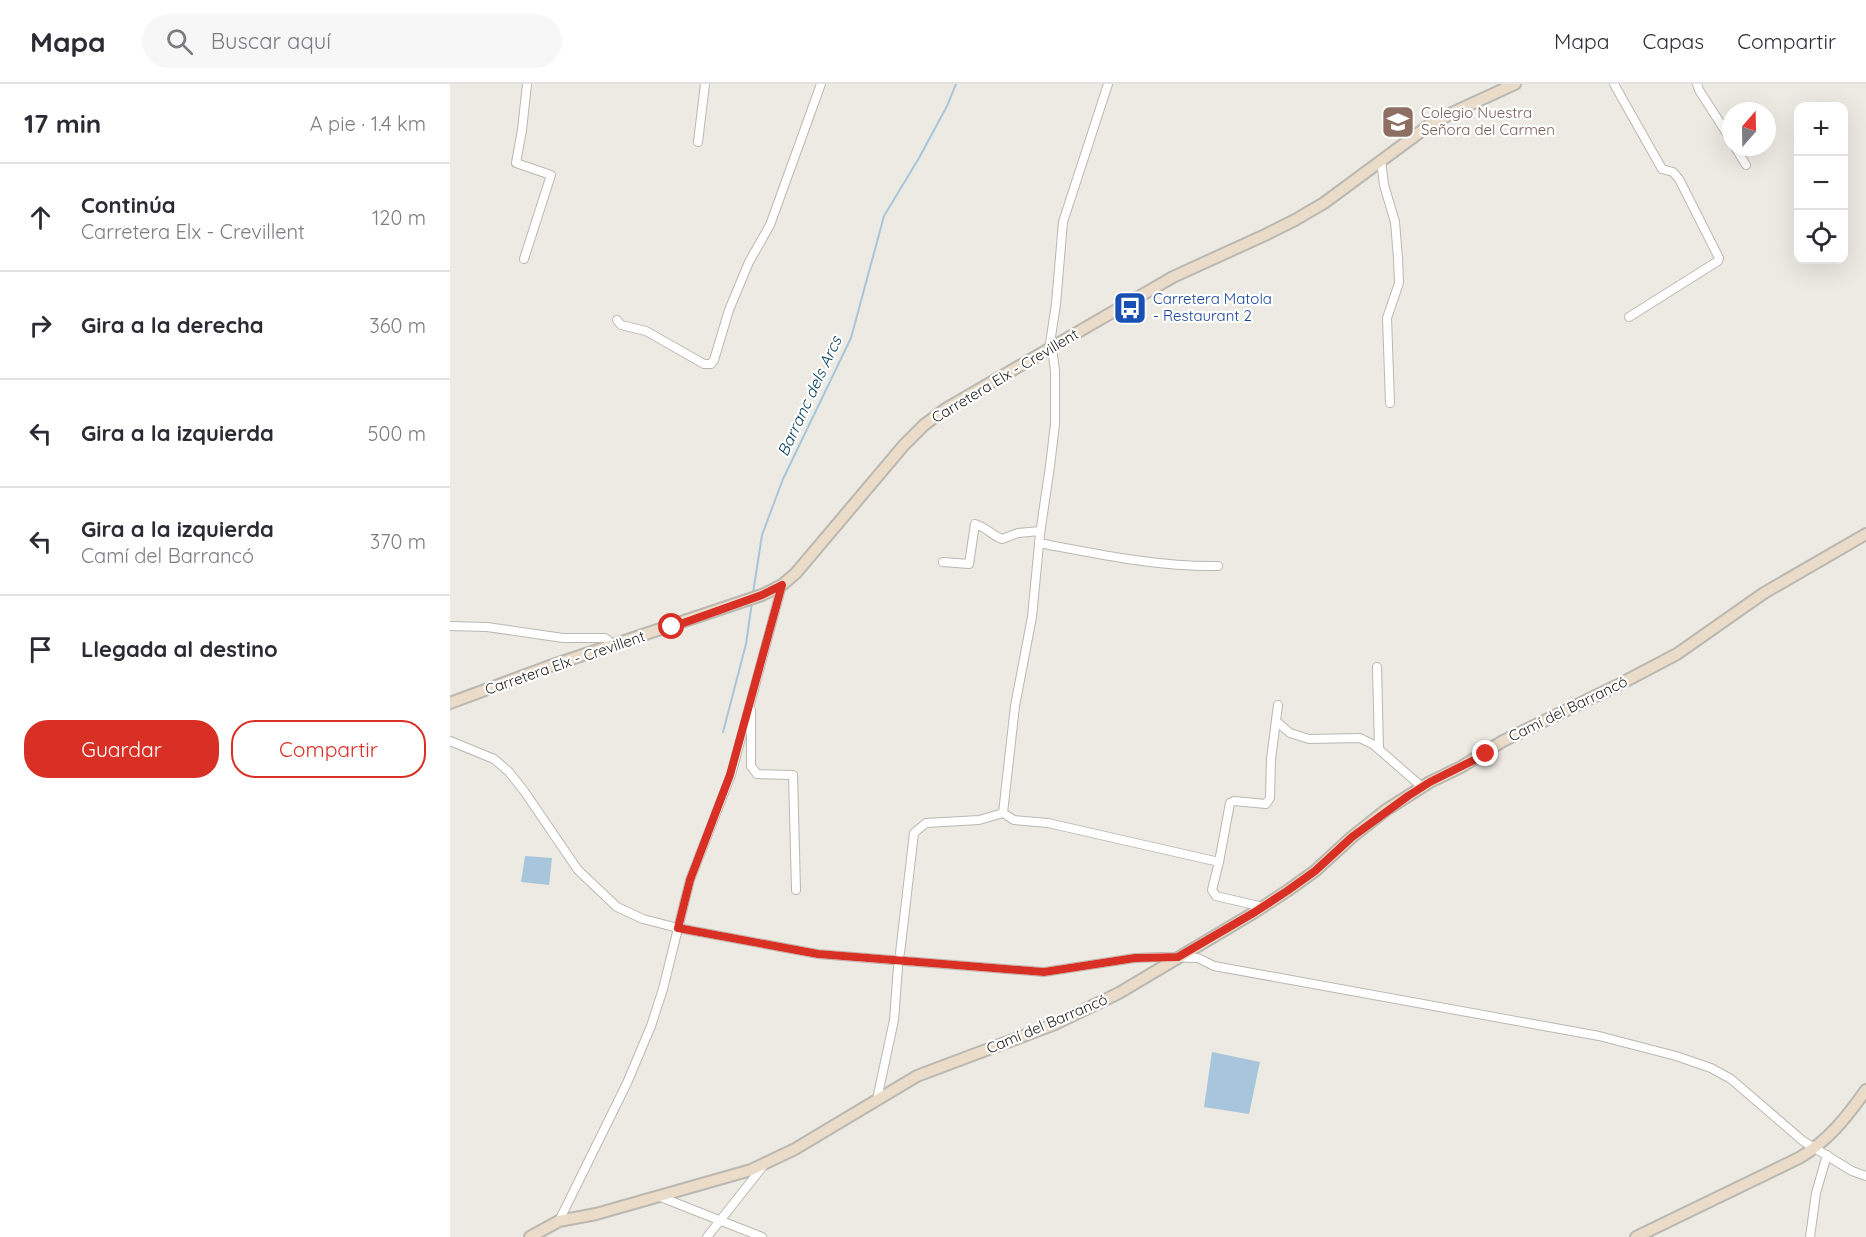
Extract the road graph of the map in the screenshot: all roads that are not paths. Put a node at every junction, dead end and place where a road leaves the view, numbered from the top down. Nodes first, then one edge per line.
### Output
1 (526, 84) edge
2 (705, 84) edge
3 (821, 84) edge
4 (1108, 84) edge
5 (1515, 84) edge
6 (1614, 84) edge
7 (1698, 84) edge
8 (1722, 126) edge
9 (698, 142) dead end
10 (1740, 156) edge
11 (1381, 160) junction
12 (1746, 165) dead end
13 (524, 259) dead end
14 (1629, 317) dead end
15 (617, 320) dead end
16 (1050, 349) junction
17 (1390, 403) dead end
18 (1041, 531) junction
19 (1866, 534) edge
20 (1039, 543) junction
21 (943, 562) dead end
22 (1218, 566) dead end
23 (782, 585) junction
24 (450, 626) edge
25 (614, 645) junction
26 (1377, 667) dead end
27 (751, 699) junction
28 (450, 703) edge
29 (1278, 705) dead end
30 (1276, 721) junction
31 (450, 741) edge
32 (1379, 749) junction
33 (1422, 787) junction
34 (1003, 813) junction
35 (1219, 862) junction
36 (796, 890) dead end
37 (1263, 907) junction
38 (678, 928) junction
39 (900, 953) dead end
40 (1178, 957) junction
41 (898, 967) dead end
42 (1866, 1090) edge
43 (877, 1099) junction
44 (1815, 1149) junction
45 (1827, 1155) junction
46 (765, 1164) junction
47 (1866, 1176) edge
48 (658, 1196) junction
49 (720, 1220) junction
50 (560, 1221) junction
51 (530, 1237) edge
52 (707, 1237) edge
53 (762, 1237) edge
54 (1636, 1237) edge
55 (1810, 1237) edge

1 - 13 street
2 - 9 street
3 - 15 street
4 - 16 street
5 - 11 street, Carretera Elx - Crevillent
6 - 14 street
7 - 8 street
10 - 12 street
11 - 16 street, Carretera Elx - Crevillent
11 - 17 street
16 - 18 street
16 - 23 street, Carretera Elx - Crevillent
18 - 20 street
18 - 21 street
19 - 33 street, Camí del Barrancó
20 - 22 street
20 - 34 street
23 - 25 street, Carretera Elx - Crevillent
23 - 27 street
24 - 25 street
25 - 28 street, Carretera Elx - Crevillent
26 - 32 street
27 - 36 street
27 - 38 street
29 - 30 street
30 - 32 street
30 - 35 street
31 - 38 street
32 - 33 street
33 - 37 street, Camí del Barrancó
34 - 35 street
34 - 39 street
35 - 37 street
37 - 40 street, Camí del Barrancó
38 - 40 street
38 - 50 street
40 - 43 street, Camí del Barrancó
40 - 44 street
41 - 43 street
42 - 44 street
43 - 46 street, Camí del Barrancó
44 - 45 street
44 - 54 street
45 - 47 street
45 - 55 street
46 - 48 street, Camí del Barrancó
46 - 49 street
48 - 49 street
48 - 50 street, Camí del Barrancó
49 - 52 street
49 - 53 street
50 - 51 street, Camí del Barrancó

